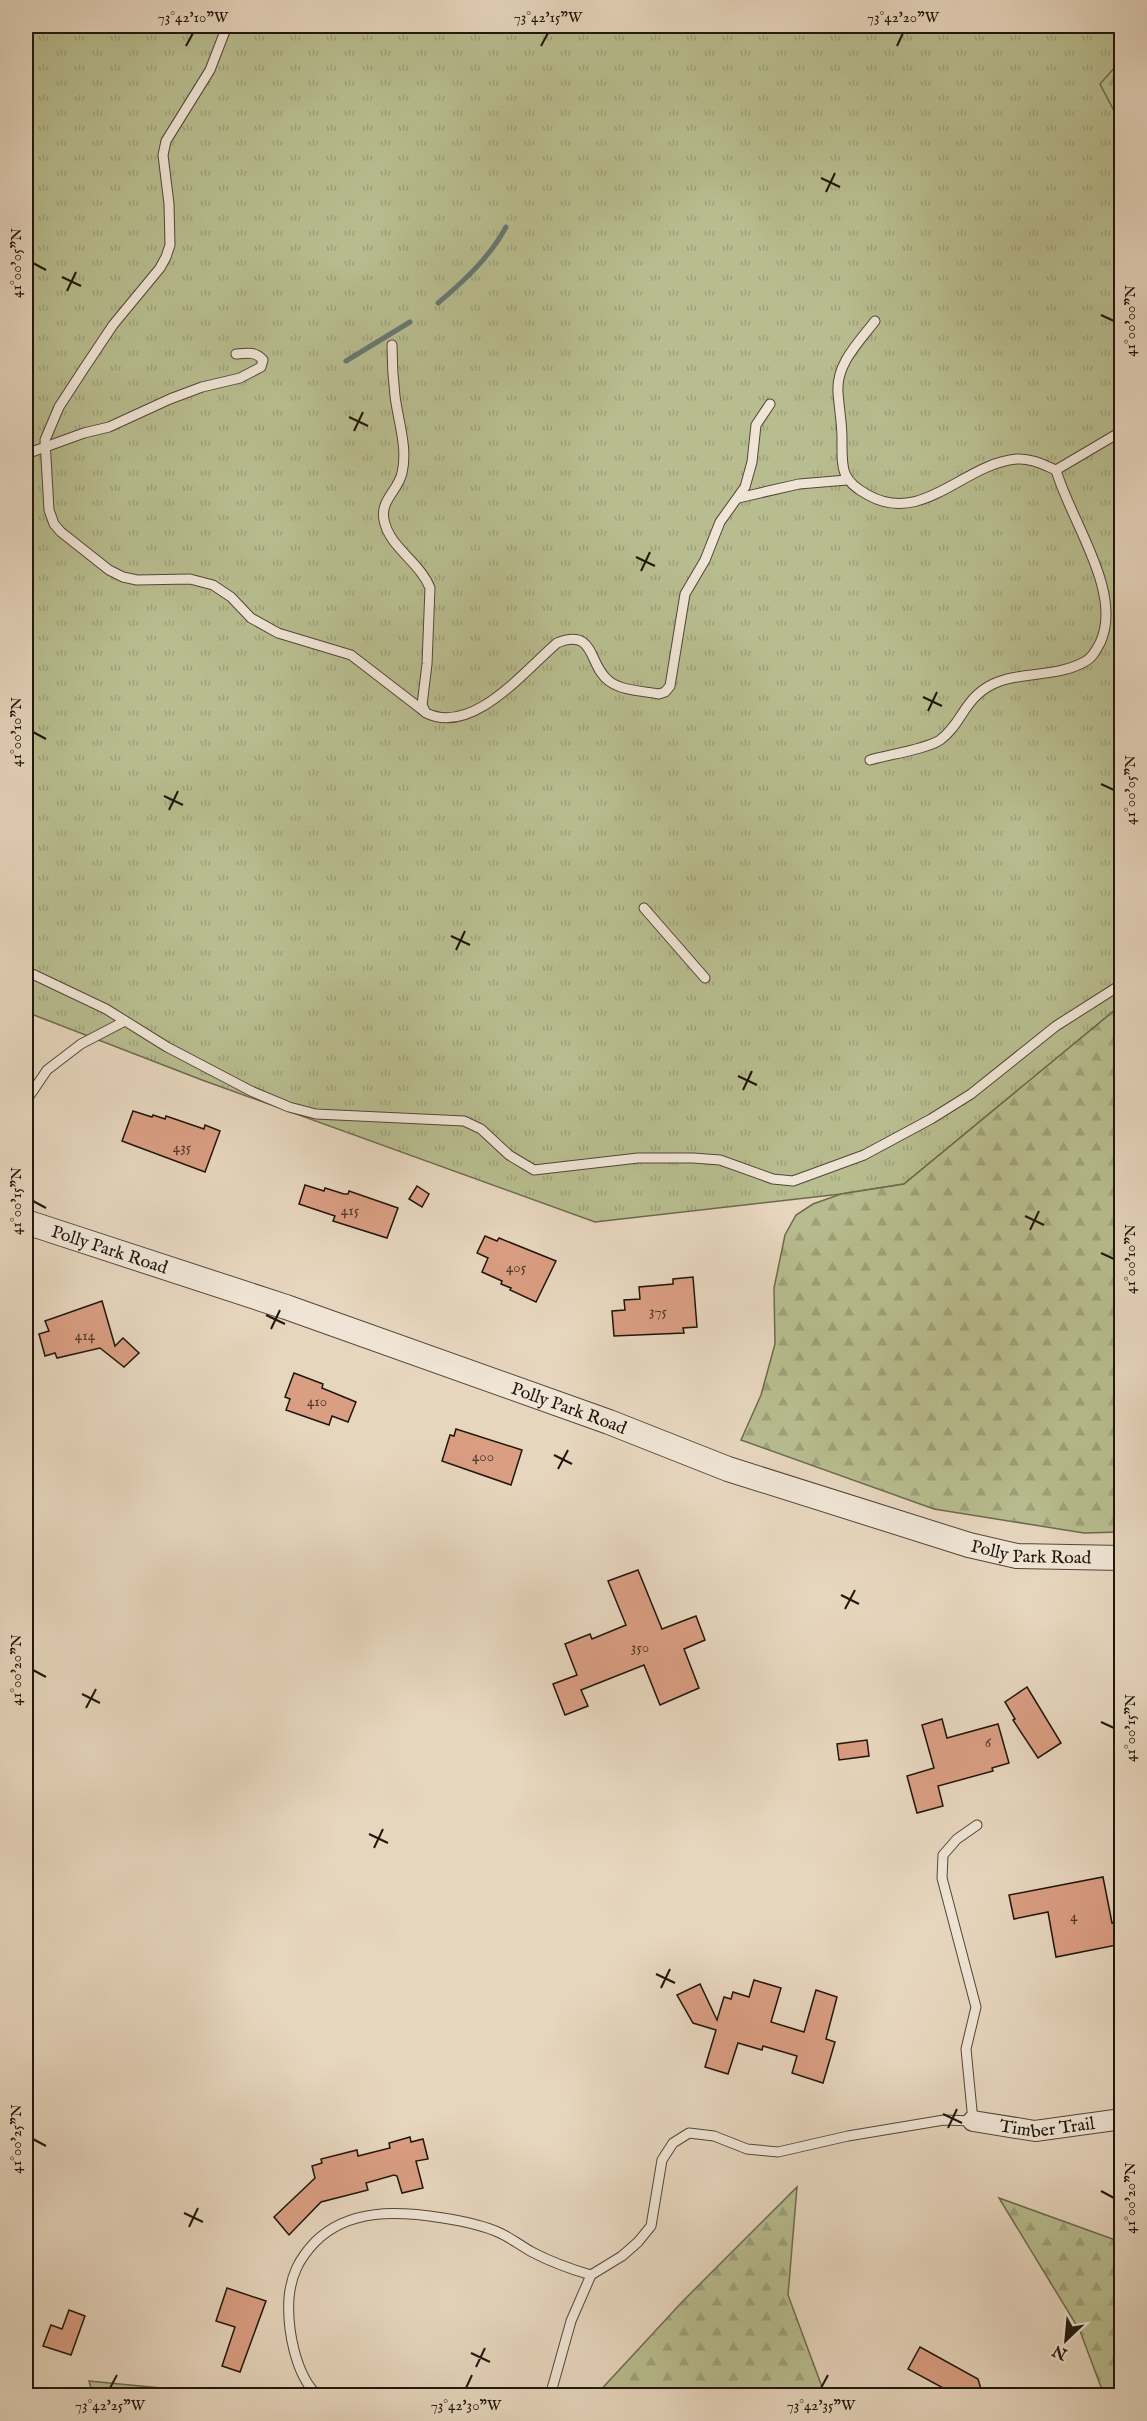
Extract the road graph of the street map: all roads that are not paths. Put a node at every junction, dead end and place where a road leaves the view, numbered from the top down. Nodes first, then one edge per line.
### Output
1 (227, 26) edge
2 (875, 321) dead end
3 (392, 345) dead end
4 (236, 354) dead end
5 (770, 404) dead end
6 (1122, 431) edge
7 (46, 447) junction
8 (26, 454) edge
9 (1056, 470) junction
10 (847, 480) junction
11 (738, 498) junction
12 (426, 713) junction
13 (870, 760) dead end
14 (644, 908) dead end
15 (26, 971) edge
16 (705, 978) dead end
17 (1122, 984) edge
18 (125, 1021) junction
19 (26, 1101) edge
20 (26, 1222) edge
21 (1122, 1558) edge
22 (977, 1825) dead end
23 (1122, 2119) edge
24 (973, 2121) junction
25 (591, 2275) junction
26 (318, 2396) edge
27 (550, 2396) edge

1 - 7 lane
2 - 10 lane
3 - 12 lane
4 - 7 lane
5 - 11 lane
6 - 9 lane
7 - 8 lane
7 - 12 lane
9 - 10 lane
9 - 13 lane
10 - 11 lane
11 - 12 lane
14 - 16 lane
15 - 18 lane
17 - 18 lane
18 - 19 lane
20 - 21 street, Polly Park Road
22 - 24 lane
23 - 24 street, Timber Trail
24 - 25 lane
25 - 26 lane
25 - 27 lane

